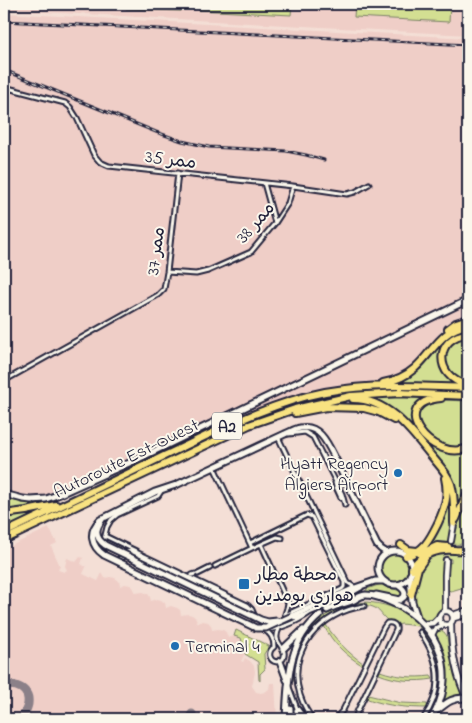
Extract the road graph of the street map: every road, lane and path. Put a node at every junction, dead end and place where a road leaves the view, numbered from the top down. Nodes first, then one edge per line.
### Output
1 (4, 87) edge
2 (178, 173) junction
3 (264, 183) junction
4 (369, 184) dead end
5 (292, 186) junction
6 (275, 223) junction
7 (167, 272) junction
8 (468, 300) edge
9 (468, 319) edge
10 (468, 325) edge
11 (468, 334) edge
12 (436, 343) junction
13 (4, 381) edge
14 (358, 387) junction
15 (468, 387) edge
16 (468, 397) edge
17 (320, 403) junction
18 (271, 417) junction
19 (285, 434) junction
20 (278, 437) junction
21 (424, 446) junction
22 (468, 448) edge
23 (338, 464) dead end
24 (438, 464) junction
25 (214, 467) junction
26 (341, 471) dead end
27 (4, 490) edge
28 (162, 490) junction
29 (468, 492) edge
30 (7, 494) edge
31 (76, 499) junction
32 (345, 505) dead end
33 (4, 514) edge
34 (102, 519) junction
35 (454, 523) junction
36 (4, 533) edge
37 (105, 536) junction
38 (282, 538) dead end
39 (4, 540) edge
40 (451, 541) tunnel mouth
41 (250, 542) junction
42 (260, 544) junction
43 (468, 544) edge
44 (401, 546) dead end
45 (252, 548) junction
46 (468, 548) edge
47 (420, 550) junction
48 (387, 553) junction
49 (435, 553) junction
50 (123, 554) junction
51 (406, 556) junction
52 (446, 560) tunnel mouth
53 (119, 562) junction
54 (215, 566) dead end
55 (210, 568) dead end
56 (411, 572) junction
57 (384, 581) junction
58 (370, 582) junction
59 (398, 585) junction
60 (356, 588) junction
61 (366, 595) junction
62 (412, 595) junction
63 (364, 606) dead end
64 (327, 610) dead end
65 (468, 610) edge
66 (445, 611) junction
67 (311, 612) junction
68 (468, 614) edge
69 (285, 615) junction
70 (320, 615) dead end
71 (292, 616) junction
72 (454, 616) junction
73 (439, 617) junction
74 (417, 618) junction
75 (424, 624) junction
76 (451, 624) junction
77 (444, 625) junction
78 (308, 627) junction
79 (279, 628) junction
80 (264, 630) junction
81 (420, 632) dead end
82 (432, 635) junction
83 (274, 647) junction
84 (281, 648) junction
85 (280, 661) junction
86 (288, 686) junction
87 (287, 695) junction
88 (468, 699) edge
89 (436, 712) junction
90 (286, 719) edge
91 (290, 719) edge
92 (301, 719) edge
93 (313, 719) edge
94 (335, 719) edge
95 (355, 719) edge
96 (423, 719) edge
97 (431, 719) edge

1 - 2 street, ممر 35
2 - 3 street, ممر 35
2 - 7 street, ممر 37
3 - 5 street, ممر 35
3 - 6 street
4 - 5 street, ممر 35
5 - 6 street, ممر 38
6 - 7 street, ممر 38
7 - 13 street, ممر 37
8 - 30 main road
9 - 12 highway
10 - 12 highway
11 - 15 highway
12 - 14 highway
14 - 15 highway, Autoroute Est-Ouest / A2
14 - 31 highway, Autoroute Est-Ouest / A2
16 - 17 highway, Autoroute Est-Ouest / A2
16 - 22 highway
17 - 18 highway, Autoroute Est-Ouest / A2
17 - 21 highway
18 - 21 highway
18 - 39 highway, Autoroute Est-Ouest / A2
19 - 20 main road
19 - 23 main road
19 - 32 street
20 - 25 main road
20 - 60 street
21 - 24 highway
24 - 35 highway
24 - 47 highway
25 - 28 main road
25 - 41 street
26 - 48 main road
27 - 30 main road
28 - 34 main road
28 - 37 street
29 - 35 highway
31 - 33 highway
31 - 36 highway, Autoroute Est-Ouest / A2
34 - 50 main road, bridge
34 - 53 main road, bridge
35 - 40 street
37 - 55 street
37 - 80 street
38 - 42 street
41 - 45 street
41 - 69 street
42 - 45 street
42 - 69 street
43 - 51 highway
44 - 47 highway
45 - 54 street
46 - 49 highway
47 - 51 highway
48 - 51 main road
48 - 57 main road
49 - 56 highway
49 - 62 highway
50 - 53 main road, bridge
50 - 71 main road, bridge
51 - 56 main road
52 - 66 street
53 - 71 main road, bridge
56 - 59 main road
56 - 62 main road
57 - 58 main road
57 - 59 main road
58 - 60 main road
58 - 67 street
59 - 61 main road
60 - 71 main road
61 - 64 main road
61 - 74 main road
62 - 74 main road
63 - 93 street
65 - 72 street
66 - 72 street
66 - 73 street
67 - 69 street
67 - 79 street
68 - 72 street
70 - 78 main road
72 - 76 street
73 - 75 street
73 - 77 street
74 - 75 main road
75 - 82 main road
76 - 77 street
76 - 88 street
77 - 82 street
78 - 84 main road
78 - 86 main road
79 - 80 street
79 - 84 street
80 - 83 street
81 - 96 street
82 - 89 main road
83 - 84 street
83 - 85 street
84 - 85 street
85 - 86 main road
86 - 87 main road
86 - 92 street
87 - 90 main road
87 - 91 main road
88 - 89 main road
89 - 97 main road
94 - 95 street

